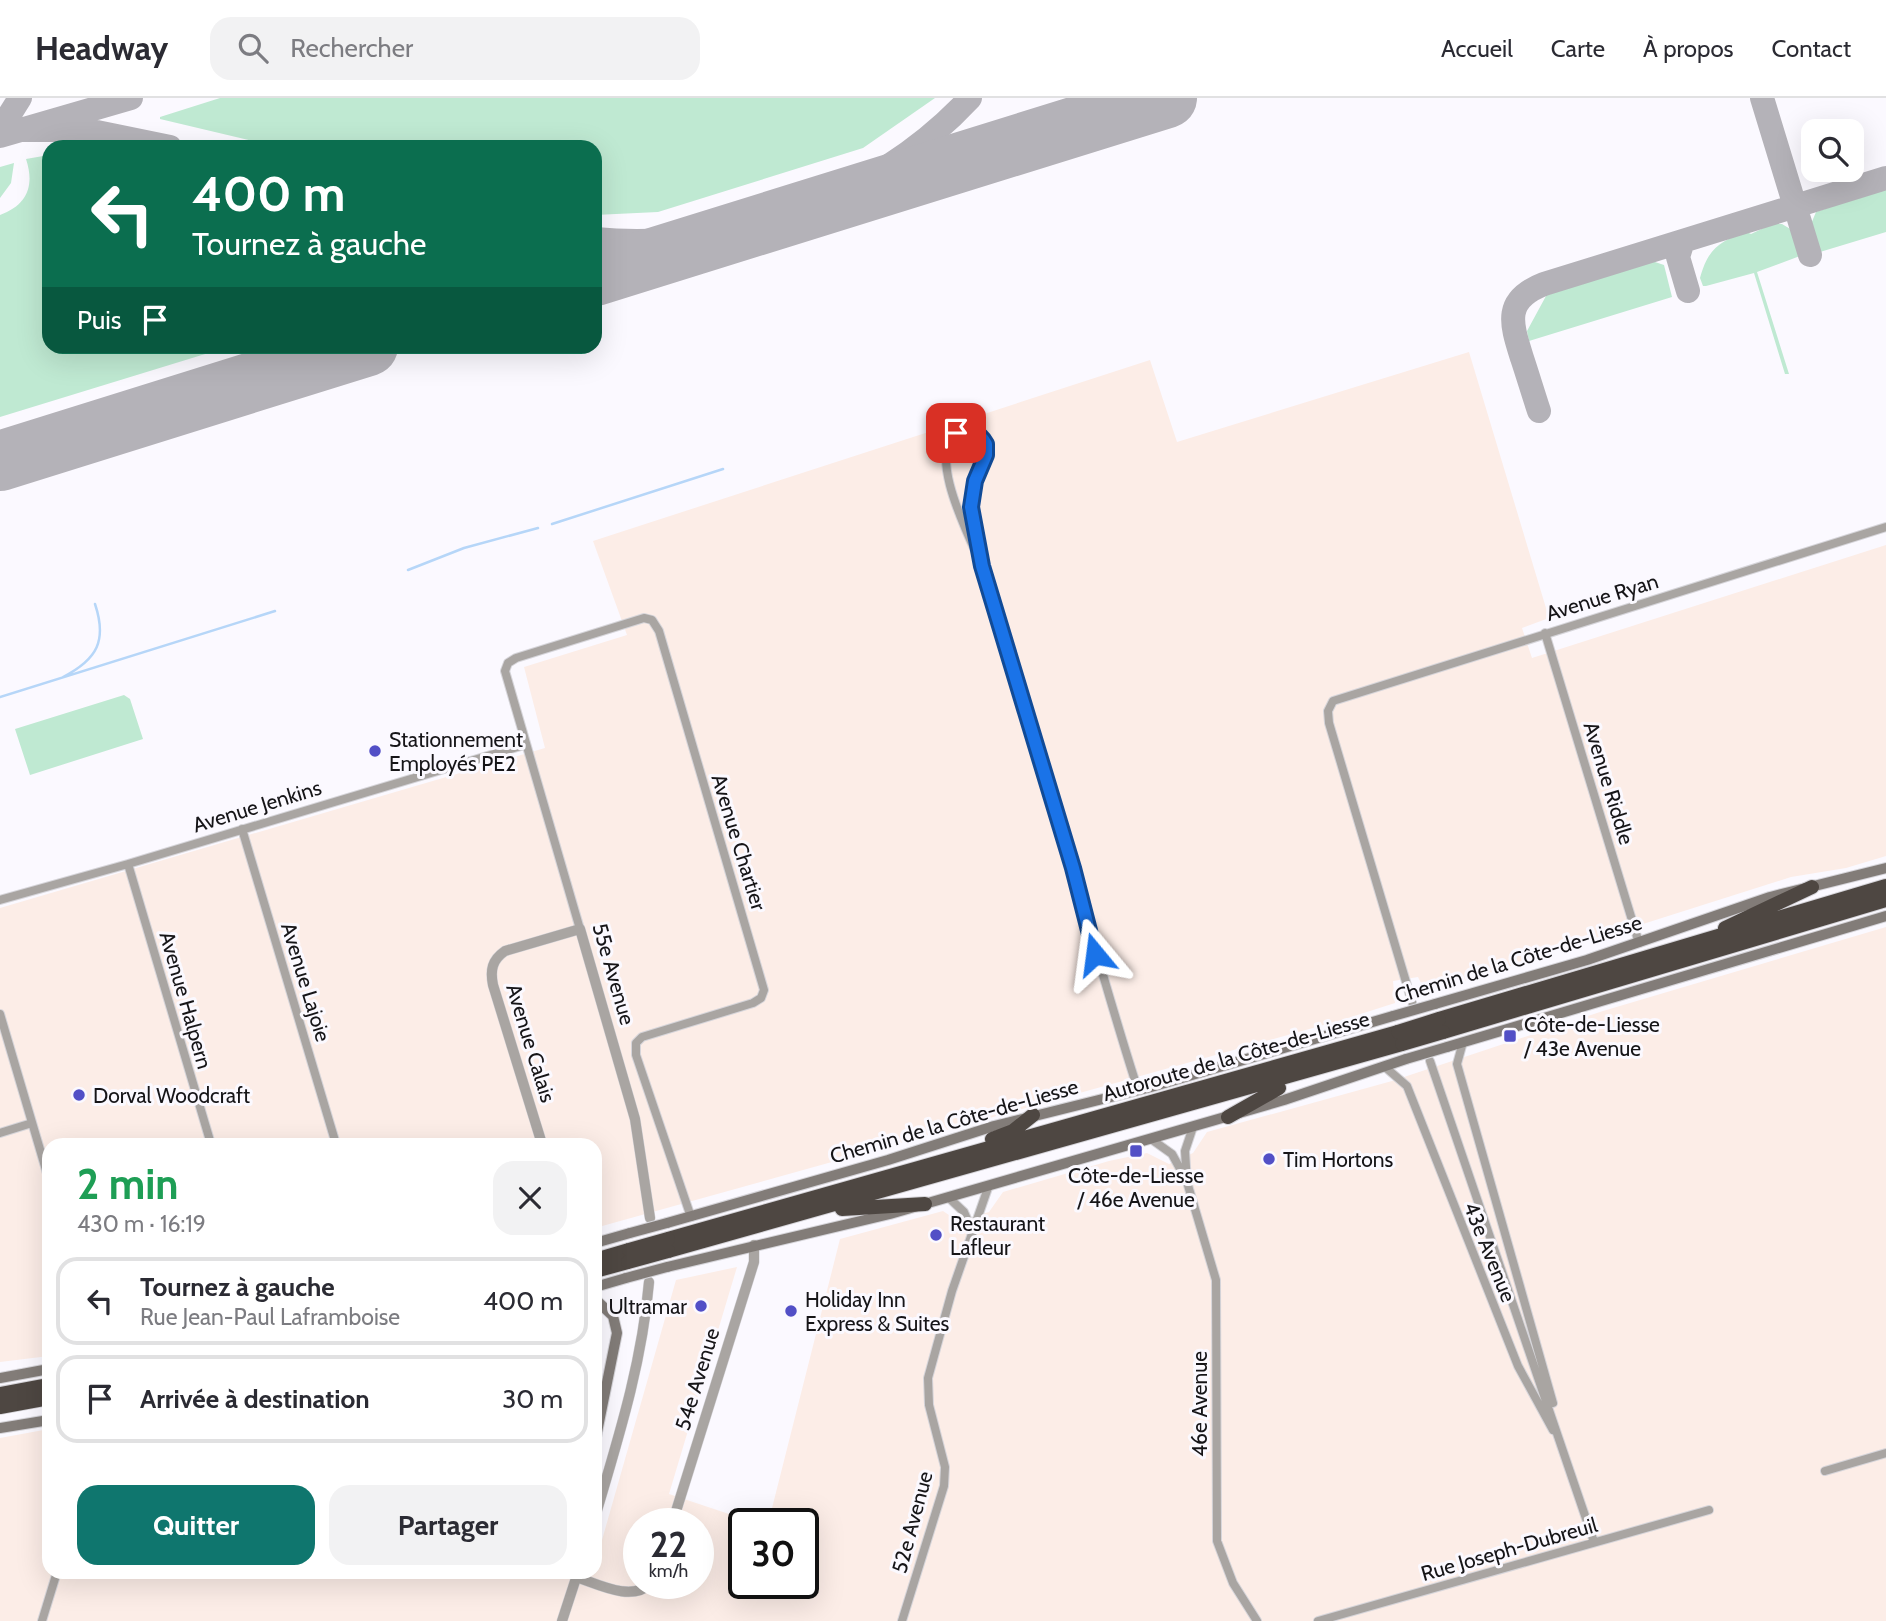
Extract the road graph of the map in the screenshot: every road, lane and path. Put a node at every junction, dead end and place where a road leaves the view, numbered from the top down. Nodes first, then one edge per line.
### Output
1 (1886, 527) edge
2 (982, 566) junction
3 (1545, 633) junction
4 (524, 745) junction
5 (242, 829) junction
6 (128, 864) junction
7 (1886, 868) edge
8 (1886, 886) edge
9 (1812, 887) junction
10 (0, 900) edge
11 (1886, 900) edge
12 (1886, 916) edge
13 (580, 929) junction
14 (1639, 943) junction
15 (1685, 947) junction
16 (1412, 1002) dead end
17 (0, 1014) edge
18 (1441, 1026) junction
19 (1400, 1038) junction
20 (1464, 1042) junction
21 (1430, 1061) dead end
22 (1336, 1064) junction
23 (1385, 1067) junction
24 (1138, 1090) junction
25 (1033, 1115) junction
26 (1228, 1116) junction
27 (32, 1123) junction
28 (1193, 1127) junction
29 (0, 1133) edge
30 (209, 1138) edge
31 (334, 1138) edge
32 (540, 1138) edge
33 (1151, 1139) junction
34 (42, 1157) edge
35 (942, 1161) junction
36 (1188, 1182) junction
37 (989, 1185) junction
38 (948, 1197) junction
39 (925, 1204) junction
40 (810, 1212) junction
41 (691, 1217) junction
42 (650, 1218) dead end
43 (972, 1230) junction
44 (602, 1241) edge
45 (668, 1245) junction
46 (754, 1245) junction
47 (629, 1256) junction
48 (602, 1258) edge
49 (602, 1268) edge
50 (649, 1282) dead end
51 (602, 1285) edge
52 (602, 1306) edge
53 (42, 1370) edge
54 (0, 1378) edge
55 (42, 1386) edge
56 (0, 1394) edge
57 (42, 1399) edge
58 (0, 1407) edge
59 (602, 1407) edge
60 (42, 1421) edge
61 (0, 1428) edge
62 (1886, 1453) edge
63 (1566, 1454) junction
64 (1825, 1471) dead end
65 (602, 1493) edge
66 (677, 1508) edge
67 (1709, 1510) dead end
68 (1594, 1542) junction
69 (55, 1579) edge
70 (575, 1579) edge
71 (592, 1579) edge
72 (623, 1590) edge
73 (42, 1621) edge
74 (562, 1621) edge
75 (902, 1621) edge
76 (1257, 1621) edge
77 (1318, 1621) edge

1 - 3 street, Avenue Ryan
2 - 2 street
2 - 24 street
3 - 14 street, Avenue Riddle
3 - 16 street, Avenue Ryan
4 - 5 street, Avenue Jenkins
4 - 13 street, 55e Avenue
4 - 41 street, Avenue Chartier
5 - 6 street, Avenue Jenkins
5 - 31 street, Avenue Lajoie
6 - 10 street, Avenue Jenkins
6 - 30 street, Avenue Halpern
7 - 9 main road, Chemin de la Côte-de-Liesse
8 - 15 highway, Autoroute de la Côte-de-Liesse
9 - 14 main road, Chemin de la Côte-de-Liesse
9 - 15 highway
11 - 18 highway, Autoroute de la Côte-de-Liesse
12 - 20 main road
13 - 32 street, Avenue Calais
13 - 42 street, 55e Avenue
14 - 24 main road, Chemin de la Côte-de-Liesse, bridge
15 - 18 highway, Autoroute de la Côte-de-Liesse
17 - 27 street
18 - 19 highway, Autoroute de la Côte-de-Liesse, bridge
19 - 22 highway, Autoroute de la Côte-de-Liesse
19 - 35 highway, Autoroute de la Côte-de-Liesse
20 - 23 main road, bridge
20 - 63 street, 43e Avenue
21 - 63 street, 43e Avenue
22 - 26 highway
22 - 40 highway, Autoroute de la Côte-de-Liesse
23 - 26 main road
23 - 63 street, 43e Avenue
24 - 25 main road, Chemin de la Côte-de-Liesse
25 - 35 highway
25 - 41 main road, Chemin de la Côte-de-Liesse
26 - 28 main road
27 - 29 street
27 - 34 street
28 - 33 main road
28 - 36 street, 46e Avenue
33 - 36 street, 46e Avenue
33 - 37 main road
35 - 45 highway, Autoroute de la Côte-de-Liesse
36 - 76 street, 46e Avenue
37 - 38 main road
37 - 43 street, 52e Avenue
38 - 39 main road
38 - 43 street
39 - 40 highway
39 - 46 main road
40 - 45 highway, Autoroute de la Côte-de-Liesse
41 - 44 main road, Chemin de la Côte-de-Liesse, bridge
43 - 75 street, 52e Avenue
45 - 47 highway, Autoroute de la Côte-de-Liesse, bridge
46 - 51 main road, bridge
46 - 66 street, 54e Avenue
47 - 48 highway, Autoroute de la Côte-de-Liesse
47 - 49 highway, Autoroute de la Côte-de-Liesse
50 - 65 street
52 - 59 main road
53 - 54 main road
55 - 56 highway
57 - 58 highway
60 - 61 main road
62 - 64 street
63 - 68 street, 43e Avenue
67 - 68 street, Rue Joseph-Dubreuil
68 - 77 street, Rue Joseph-Dubreuil
69 - 73 street
70 - 74 street
71 - 72 street

